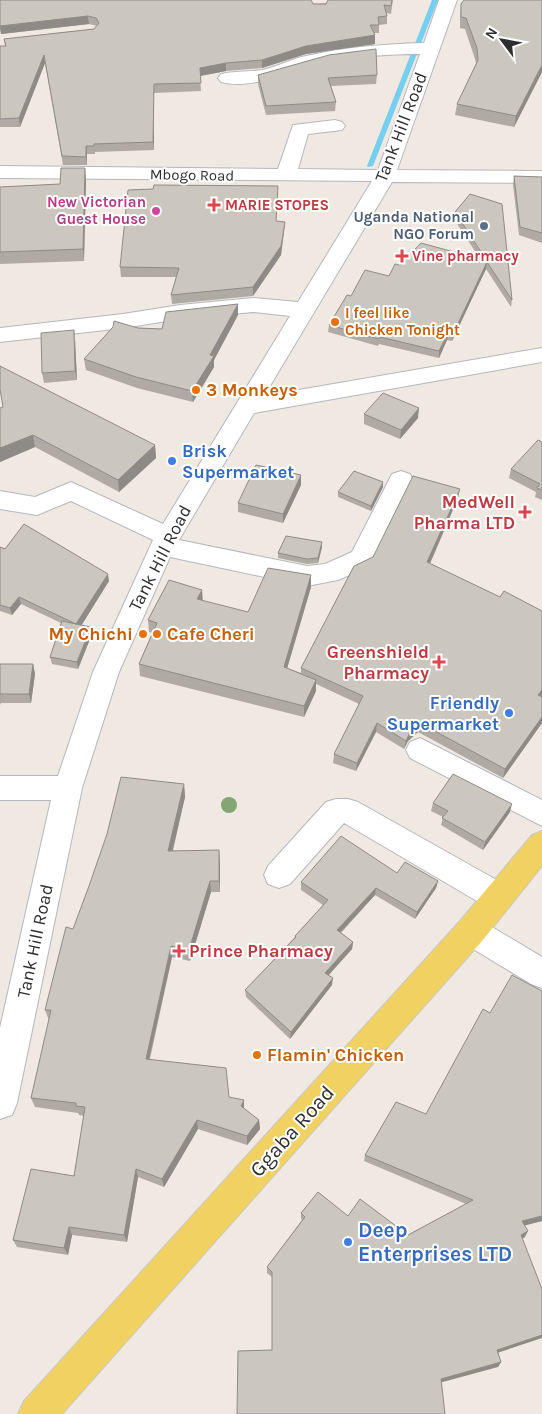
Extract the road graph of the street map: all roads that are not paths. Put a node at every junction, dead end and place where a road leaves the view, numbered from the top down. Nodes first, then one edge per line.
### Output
1 (448, 0) edge
2 (430, 48) junction
3 (227, 78) dead end
4 (335, 126) dead end
5 (0, 172) edge
6 (286, 176) junction
7 (385, 177) junction
8 (542, 178) edge
9 (305, 310) junction
10 (0, 335) edge
11 (542, 355) edge
12 (246, 407) junction
13 (401, 480) dead end
14 (0, 500) edge
15 (165, 542) junction
16 (420, 750) dead end
17 (0, 788) edge
18 (68, 788) junction
19 (542, 814) edge
20 (542, 844) edge
21 (279, 875) dead end
22 (498, 897) junction
23 (471, 931) junction
24 (539, 966) edge
25 (0, 1103) edge
26 (37, 1414) edge

1 - 2 street, Tank Hill Road
2 - 3 street
2 - 7 street, Tank Hill Road
4 - 6 street
5 - 6 street, Mbogo Road
6 - 7 street, Mbogo Road
7 - 8 street, Mbogo Road
7 - 9 street, Tank Hill Road
9 - 10 street
9 - 12 street, Tank Hill Road
11 - 12 street
12 - 15 street, Tank Hill Road
13 - 15 street
14 - 15 street
15 - 18 street, Tank Hill Road
16 - 19 street
17 - 18 street
18 - 25 street, Tank Hill Road
20 - 22 main road, Ggaba Road
21 - 22 street
22 - 23 main road, Ggaba Road
23 - 24 street
23 - 26 main road, Ggaba Road

